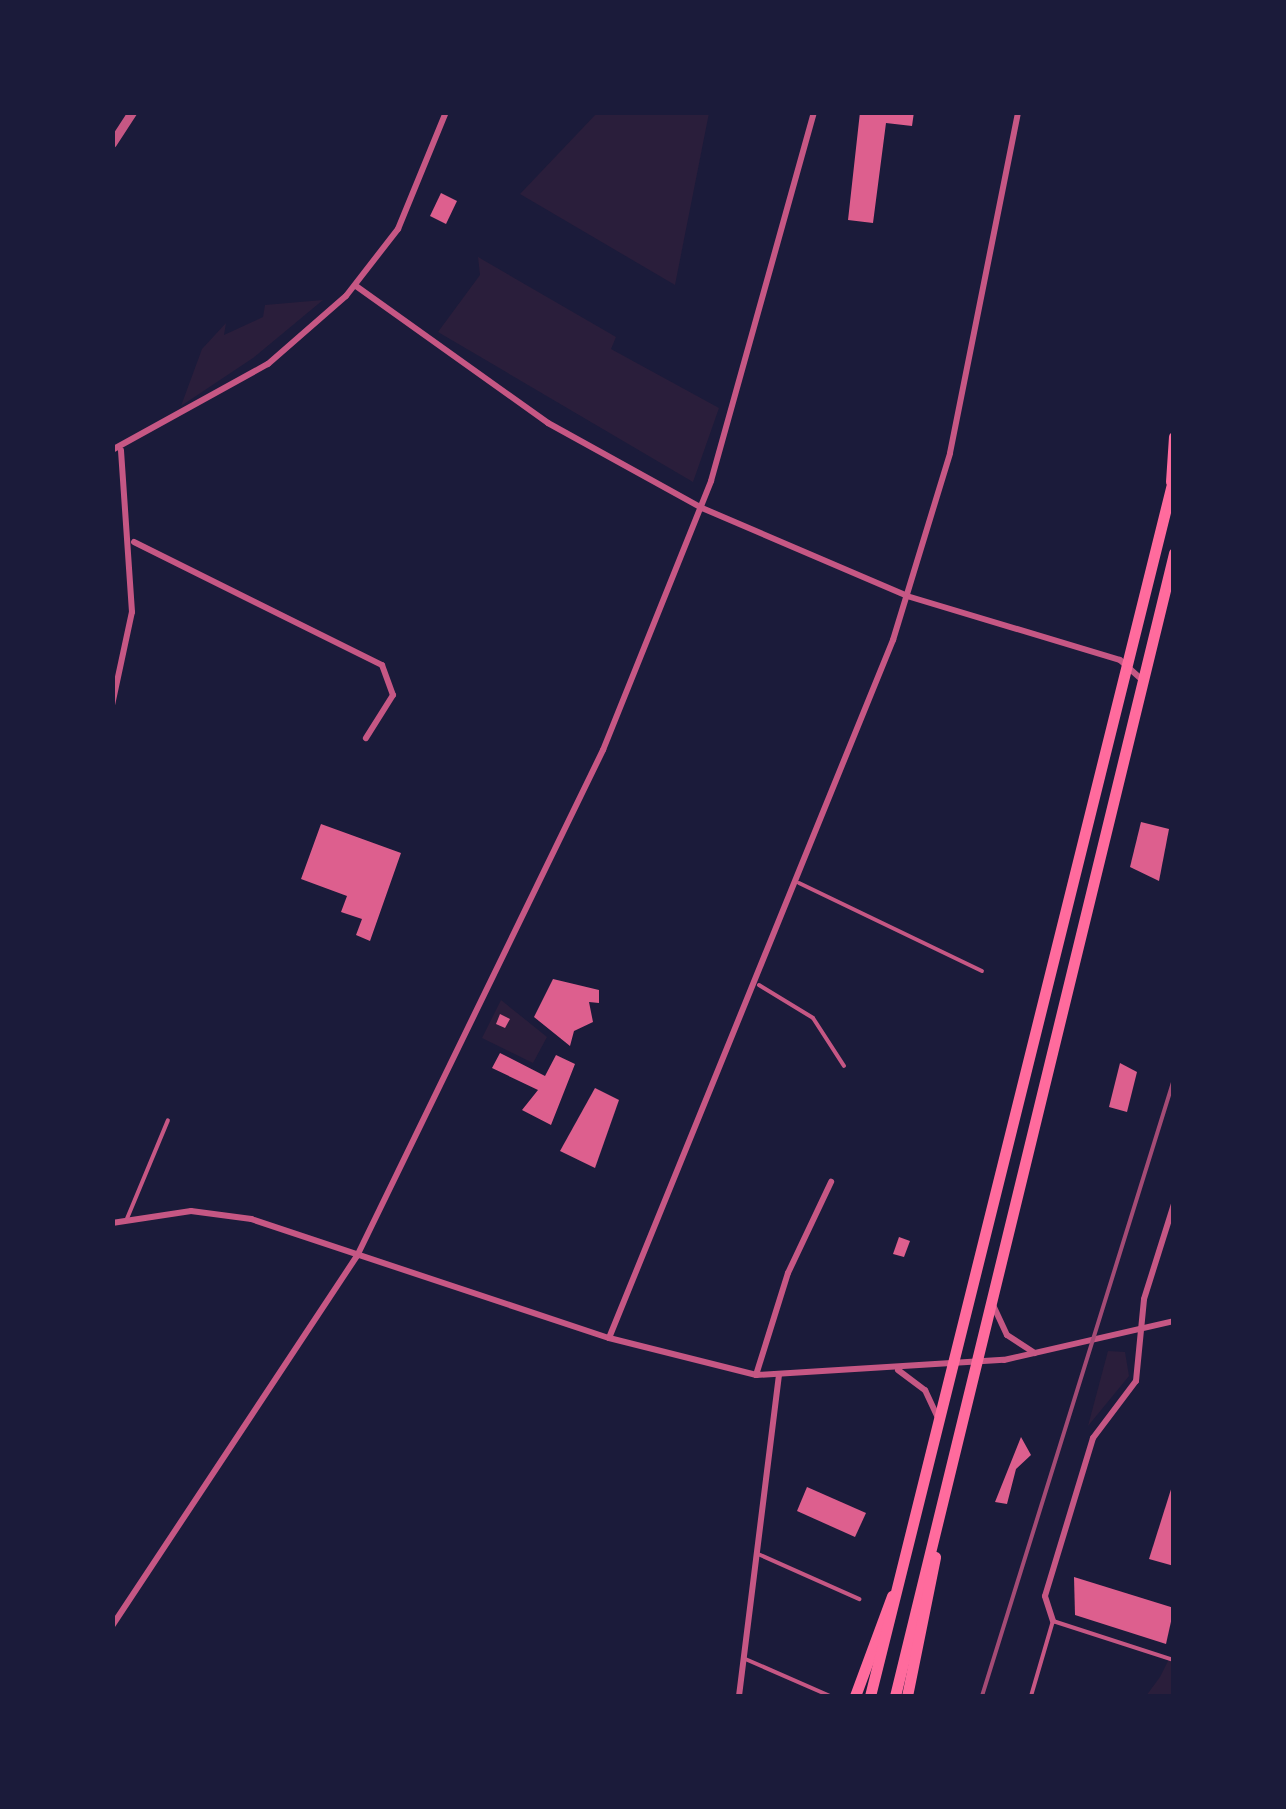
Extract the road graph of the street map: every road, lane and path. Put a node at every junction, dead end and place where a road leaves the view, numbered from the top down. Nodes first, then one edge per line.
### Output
1 (132, 112) edge
2 (446, 112) edge
3 (814, 112) edge
4 (1018, 112) edge
5 (112, 143) edge
6 (356, 286) junction
7 (1174, 437) edge
8 (117, 450) edge
9 (1172, 482) edge
10 (702, 508) junction
11 (134, 542) junction
12 (1174, 552) edge
13 (907, 596) junction
14 (1129, 664) junction
15 (1146, 684) junction
16 (112, 706) edge
17 (366, 738) dead end
18 (799, 883) junction
19 (982, 971) dead end
20 (759, 984) junction
21 (844, 1066) dead end
22 (168, 1120) dead end
23 (832, 1182) dead end
24 (1174, 1204) edge
25 (126, 1221) junction
26 (112, 1223) edge
27 (357, 1256) junction
28 (993, 1304) junction
29 (1174, 1321) edge
30 (1138, 1329) junction
31 (609, 1338) junction
32 (1036, 1353) junction
33 (978, 1364) junction
34 (955, 1365) junction
35 (897, 1369) junction
36 (756, 1374) junction
37 (779, 1375) junction
38 (938, 1423) junction
39 (939, 1518) junction
40 (758, 1554) junction
41 (898, 1588) junction
42 (859, 1600) dead end
43 (1053, 1621) junction
44 (112, 1626) edge
45 (743, 1658) junction
46 (1174, 1660) edge
47 (739, 1696) edge
48 (830, 1696) edge
49 (856, 1696) edge
50 (870, 1696) edge
51 (894, 1696) edge
52 (907, 1696) edge
53 (1031, 1696) edge

1 - 5 street
2 - 6 street
3 - 10 street
4 - 13 street
6 - 8 street
6 - 10 street
7 - 9 main road
8 - 11 street
9 - 14 main road
10 - 13 street
10 - 27 street
11 - 16 street
11 - 17 street
12 - 15 main road
13 - 14 street
13 - 18 street
14 - 15 street
14 - 34 main road
15 - 28 main road
18 - 19 lane
18 - 20 street
20 - 21 lane
20 - 31 street
22 - 25 lane
23 - 36 street
24 - 30 street
25 - 26 street
25 - 27 street
27 - 31 street
27 - 44 street
28 - 32 street
28 - 33 main road
29 - 30 street
30 - 32 street
30 - 43 street
31 - 36 street
32 - 33 street
33 - 34 street
33 - 39 main road
34 - 35 street
34 - 38 main road
35 - 37 street
35 - 38 street
36 - 37 street
37 - 40 street
38 - 41 main road
39 - 51 main road
39 - 52 main road
40 - 42 lane
40 - 45 street
41 - 49 main road
41 - 50 main road
43 - 46 lane
43 - 53 lane
45 - 47 street
45 - 48 lane

